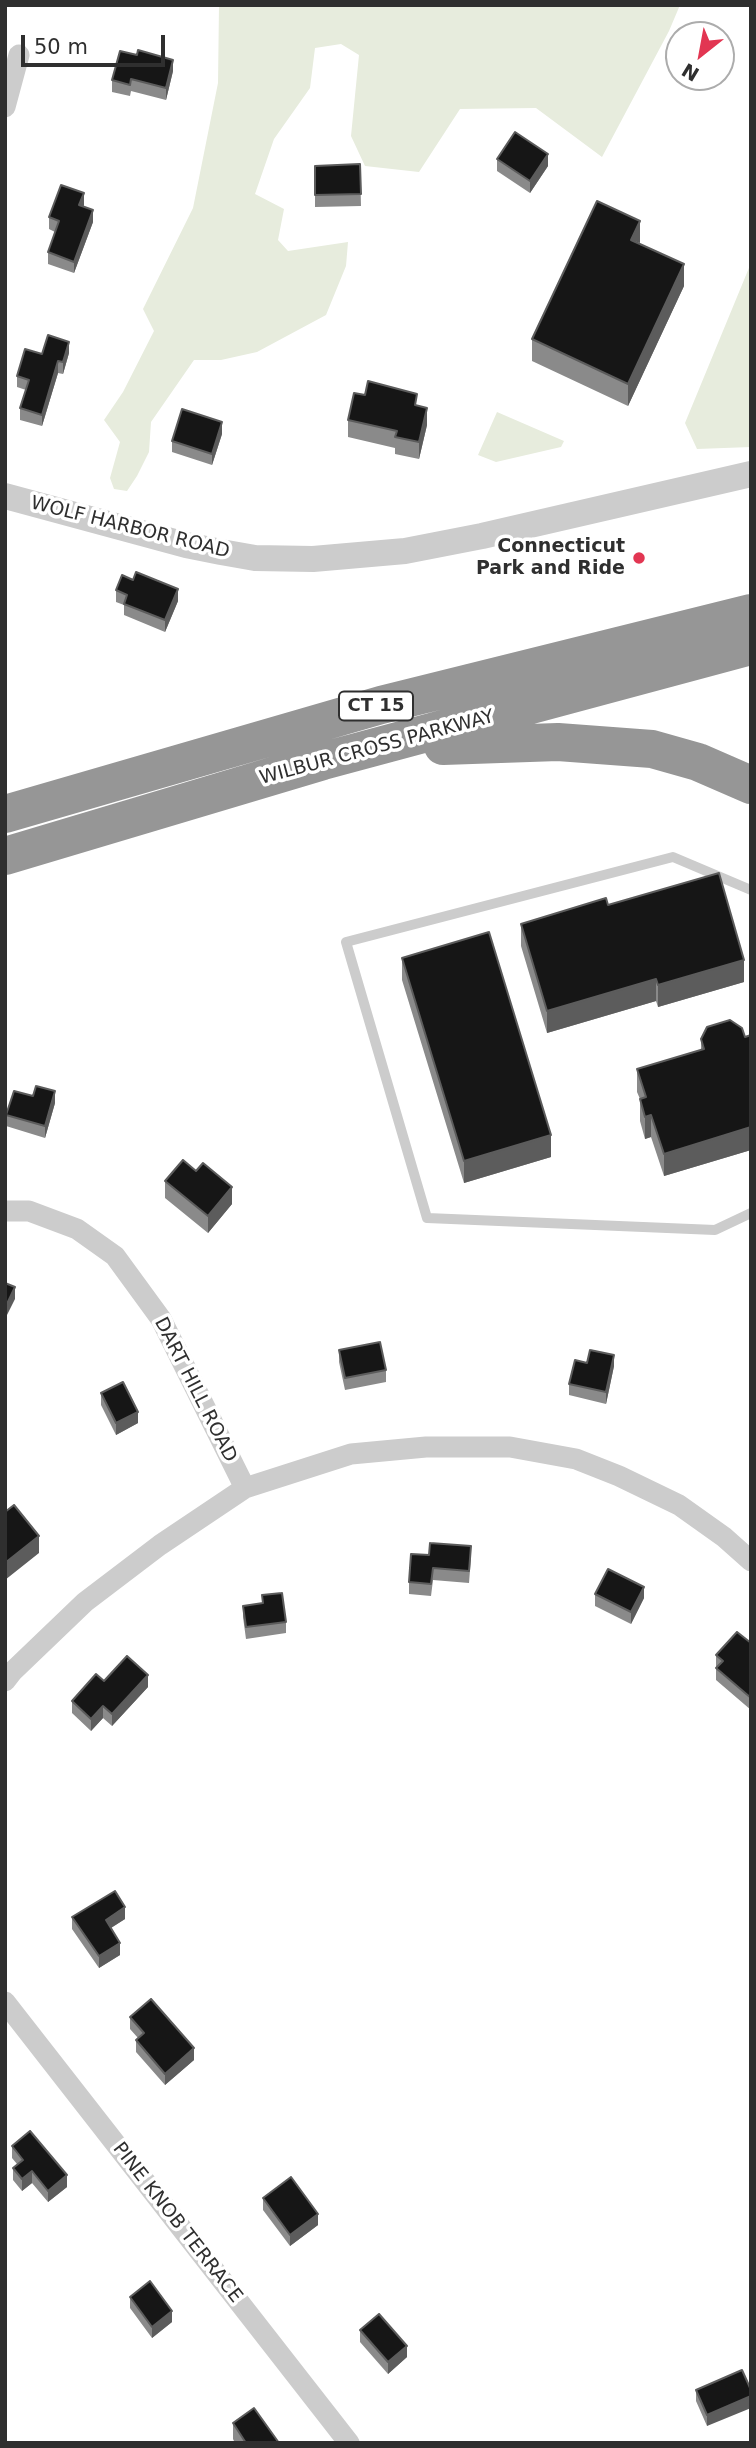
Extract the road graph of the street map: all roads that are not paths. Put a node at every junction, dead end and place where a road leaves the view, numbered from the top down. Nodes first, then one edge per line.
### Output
1 (19, 55) dead end
2 (5, 107) edge
3 (751, 474) edge
4 (5, 496) edge
5 (751, 613) edge
6 (751, 646) edge
7 (323, 761) junction
8 (751, 785) edge
9 (5, 814) edge
10 (5, 856) edge
11 (751, 890) edge
12 (5, 1211) edge
13 (751, 1213) edge
14 (245, 1488) junction
15 (751, 1561) edge
16 (5, 1681) edge
17 (5, 2002) edge
18 (349, 2443) edge

1 - 2 street
3 - 4 street, WOLF HARBOR ROAD
5 - 9 highway, WILBUR CROSS PARKWAY / CT 15
6 - 7 highway, WILBUR CROSS PARKWAY / CT 15
7 - 8 highway
7 - 10 highway, WILBUR CROSS PARKWAY / CT 15
11 - 13 lane
12 - 14 street, DART HILL ROAD
14 - 15 street
14 - 16 street
17 - 18 street, PINE KNOB TERRACE

